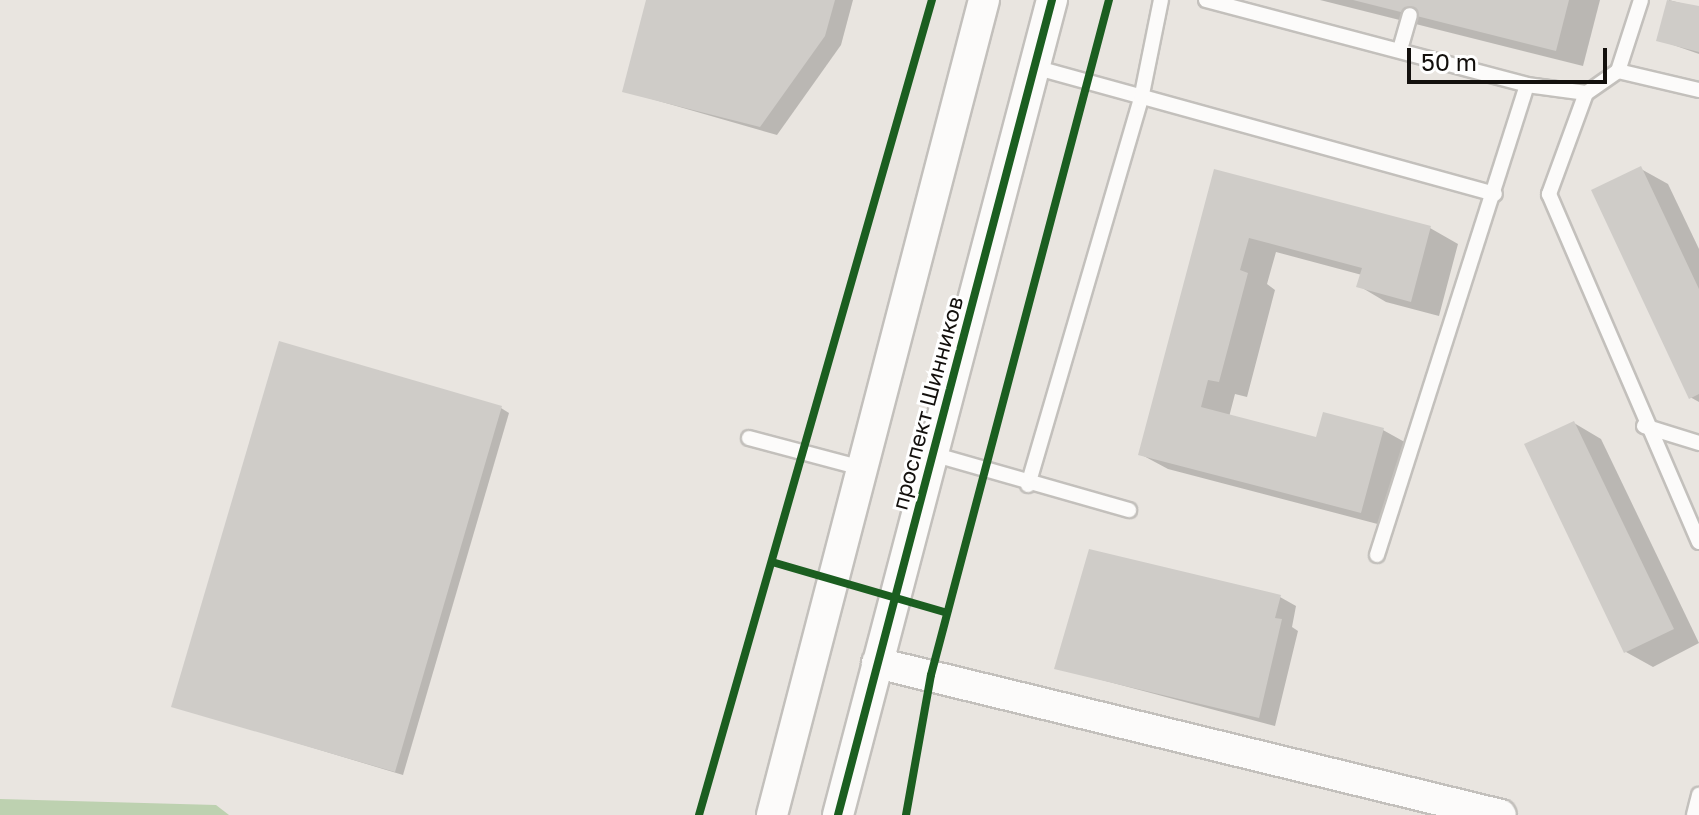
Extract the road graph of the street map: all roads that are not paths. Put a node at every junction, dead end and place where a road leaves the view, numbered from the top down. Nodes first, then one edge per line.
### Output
1 (984, 0) edge
2 (1052, 0) edge
3 (1161, 0) edge
4 (1206, 0) edge
5 (1641, 0) edge
6 (1410, 15) dead end
7 (1401, 46) junction
8 (1034, 67) junction
9 (1618, 71) junction
10 (1527, 85) junction
11 (1699, 90) edge
12 (1586, 93) junction
13 (1141, 99) junction
14 (1495, 194) junction
15 (1644, 426) junction
16 (749, 438) dead end
17 (1699, 443) edge
18 (932, 454) junction
19 (862, 468) junction
20 (1028, 485) junction
21 (1129, 510) dead end
22 (1699, 542) edge
23 (1377, 555) dead end
24 (877, 663) junction
25 (1699, 795) edge
26 (772, 815) edge
27 (838, 815) edge
28 (1501, 815) edge
29 (1694, 815) edge

1 - 19 street, проспект Шинников
2 - 8 street, проспект Шинников
3 - 13 lane
4 - 7 lane
5 - 9 lane
6 - 7 lane
7 - 10 lane
8 - 13 lane
8 - 18 street, проспект Шинников
9 - 11 lane
9 - 12 lane
10 - 12 lane
10 - 14 lane
12 - 15 lane
13 - 14 lane
13 - 20 lane
14 - 23 lane
15 - 17 lane
15 - 22 lane
16 - 19 lane
18 - 20 lane
18 - 24 street, проспект Шинников
19 - 26 street, проспект Шинников
20 - 21 lane
24 - 27 street, проспект Шинников
24 - 28 street
25 - 29 lane

